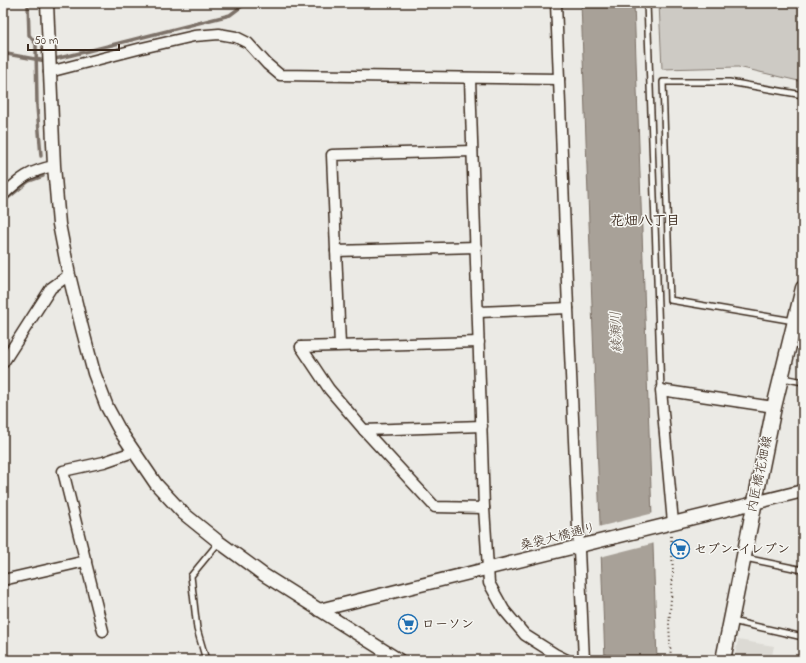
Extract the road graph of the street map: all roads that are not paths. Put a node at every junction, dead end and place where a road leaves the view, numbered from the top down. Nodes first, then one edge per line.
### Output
1 (47, 3) edge
2 (556, 3) edge
3 (647, 3) edge
4 (49, 72) junction
5 (470, 79) junction
6 (559, 79) junction
7 (803, 95) edge
8 (472, 151) junction
9 (54, 166) junction
10 (3, 195) edge
11 (476, 246) junction
12 (336, 251) junction
13 (69, 275) junction
14 (803, 290) edge
15 (568, 308) junction
16 (478, 312) junction
17 (795, 321) junction
18 (479, 342) junction
19 (340, 345) junction
20 (3, 363) edge
21 (781, 377) junction
22 (803, 382) edge
23 (661, 390) junction
24 (774, 407) junction
25 (482, 426) junction
26 (364, 430) junction
27 (133, 452) junction
28 (803, 491) edge
29 (754, 503) junction
30 (484, 508) junction
31 (669, 524) junction
32 (219, 542) junction
33 (583, 545) junction
34 (743, 557) junction
35 (86, 561) junction
36 (488, 568) junction
37 (803, 570) edge
38 (3, 580) edge
39 (319, 610) junction
40 (731, 621) junction
41 (102, 631) dead end
42 (803, 637) edge
43 (206, 660) edge
44 (399, 660) edge
45 (567, 660) edge
46 (584, 660) edge
47 (724, 660) edge

1 - 4 street
2 - 6 street
3 - 23 lane
4 - 5 street
4 - 9 street
5 - 6 street
5 - 8 street
6 - 15 street
7 - 17 lane
8 - 11 street
8 - 12 street
9 - 10 street
9 - 13 street
11 - 12 street
11 - 16 street
12 - 19 street
13 - 20 street
13 - 27 street
14 - 17 main road, 内匠橋花畑線
15 - 16 street
15 - 33 street
16 - 18 street
17 - 21 main road, 内匠橋花畑線
18 - 19 street
18 - 25 street
19 - 26 street
21 - 22 lane
21 - 24 main road, 内匠橋花畑線
23 - 24 street
23 - 31 street
24 - 29 main road, 内匠橋花畑線
25 - 26 street
25 - 30 street
26 - 30 street
27 - 32 street
27 - 35 street
28 - 29 street, 桑袋大橋通り
29 - 31 street, 桑袋大橋通り
29 - 34 main road, 内匠橋花畑線
30 - 36 street
31 - 33 street, 桑袋大橋通り
32 - 39 street
32 - 43 lane
33 - 36 street, 桑袋大橋通り
33 - 46 street
34 - 37 lane
34 - 40 main road, 内匠橋花畑線
35 - 38 street
35 - 41 street
36 - 39 street, 桑袋大橋通り
36 - 45 street
39 - 44 street
40 - 42 lane
40 - 47 main road, 内匠橋花畑線

